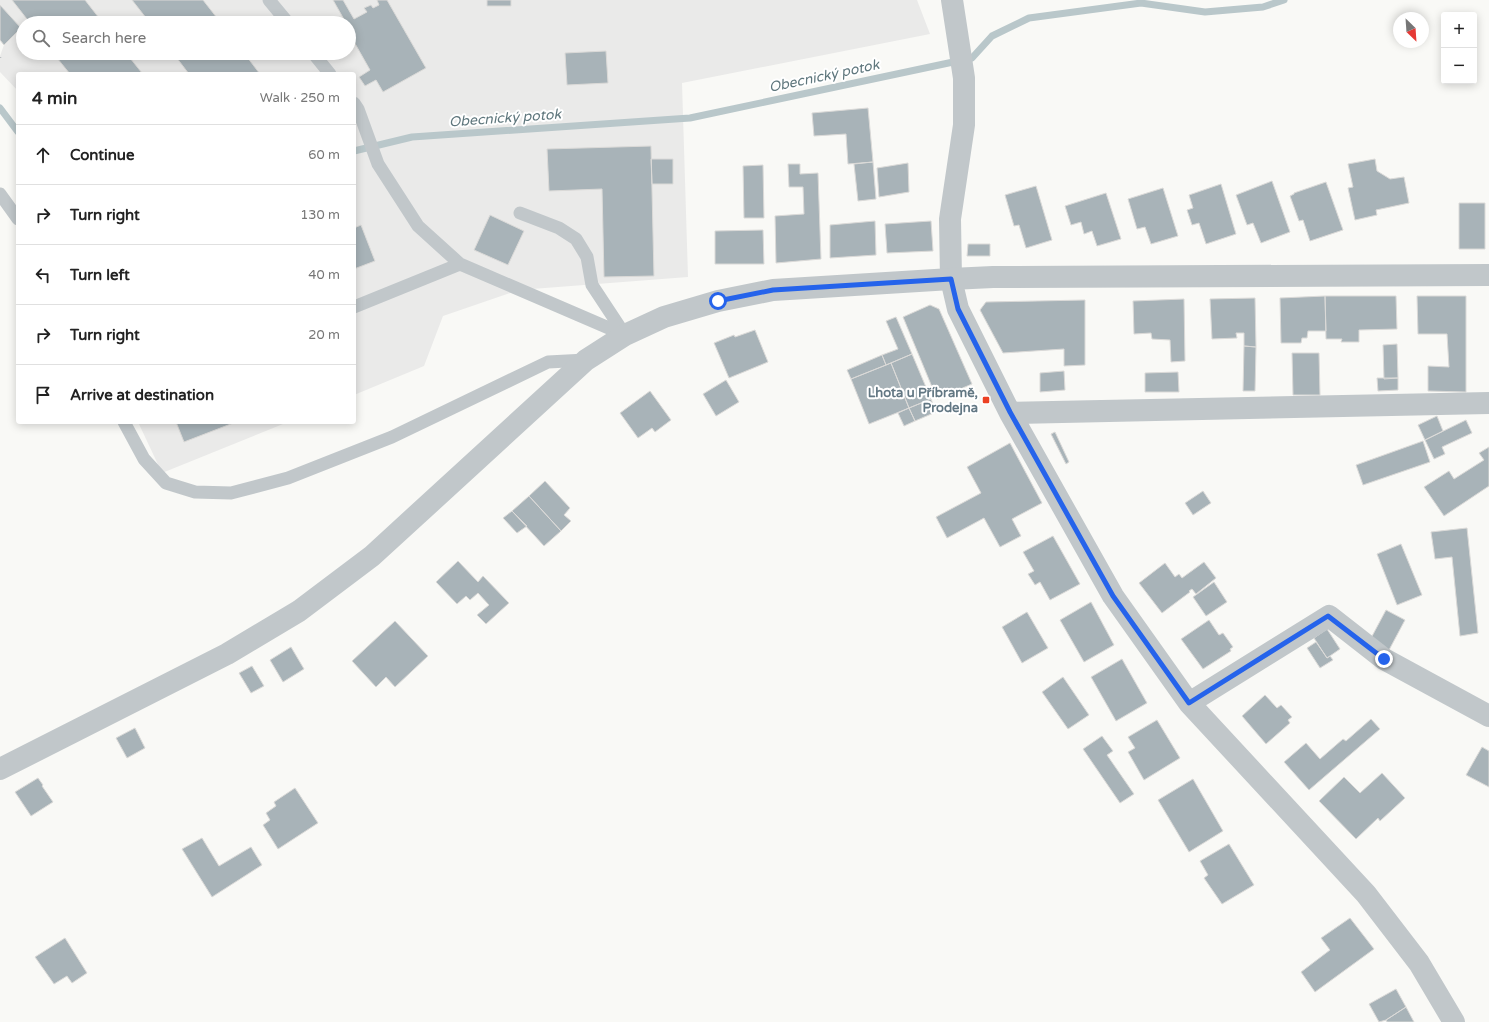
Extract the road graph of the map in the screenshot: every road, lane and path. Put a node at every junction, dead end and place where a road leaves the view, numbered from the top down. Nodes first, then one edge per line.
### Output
1 (269, 0) edge
2 (952, 0) edge
3 (282, 16) edge
4 (318, 60) edge
5 (328, 72) edge
6 (356, 106) edge
7 (0, 194) edge
8 (520, 213) dead end
9 (16, 216) edge
10 (460, 264) junction
11 (1489, 275) edge
12 (951, 279) junction
13 (356, 307) edge
14 (625, 335) junction
15 (586, 360) junction
16 (1489, 403) edge
17 (1010, 412) junction
18 (125, 424) edge
19 (1189, 703) junction
20 (1489, 716) edge
21 (0, 769) edge
22 (1454, 1022) edge

1 - 3 lane
2 - 12 street
4 - 5 lane
6 - 10 lane
7 - 9 lane
8 - 14 lane
10 - 13 lane
10 - 14 lane
11 - 12 street
12 - 14 street
12 - 17 street
14 - 15 street
15 - 18 lane
15 - 21 street
16 - 17 street
17 - 19 street
19 - 20 street
19 - 22 street

